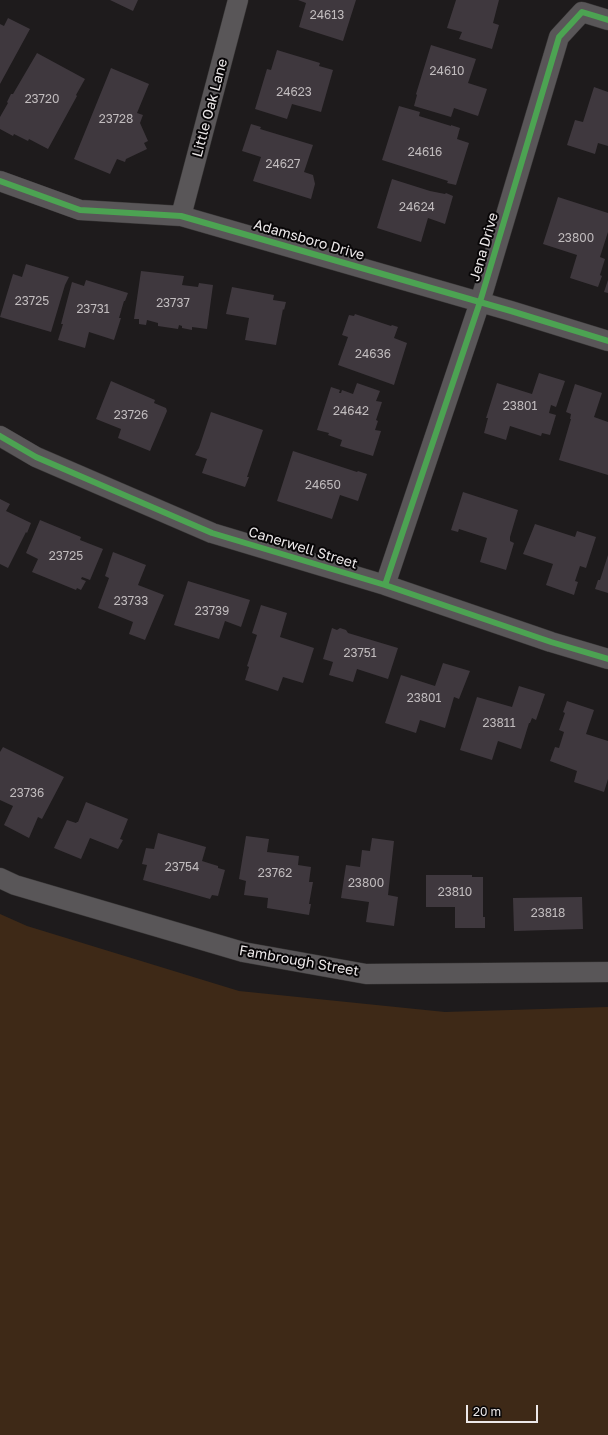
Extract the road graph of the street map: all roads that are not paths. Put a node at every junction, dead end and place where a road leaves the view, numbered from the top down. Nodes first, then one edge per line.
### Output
1 (238, 0) edge
2 (608, 20) edge
3 (0, 181) edge
4 (181, 216) junction
5 (480, 302) junction
6 (608, 341) edge
7 (0, 436) edge
8 (385, 585) junction
9 (608, 659) edge
10 (0, 878) edge
11 (608, 972) edge

1 - 4 street, Little Oak Lane
2 - 5 street, Jena Drive
3 - 4 street, Adamsboro Drive
4 - 5 street, Adamsboro Drive
5 - 6 street, Adamsboro Drive
5 - 8 street, Jena Drive
7 - 8 street, Canerwell Street
8 - 9 street, Canerwell Street
10 - 11 street, Fambrough Street

